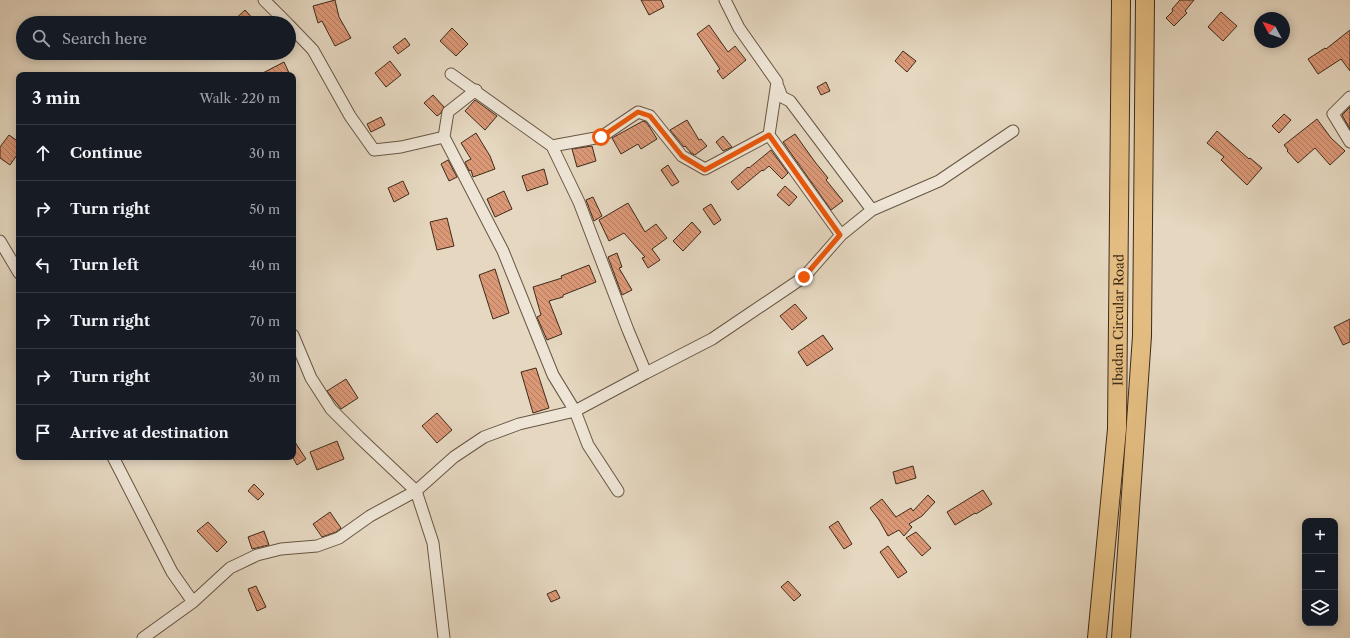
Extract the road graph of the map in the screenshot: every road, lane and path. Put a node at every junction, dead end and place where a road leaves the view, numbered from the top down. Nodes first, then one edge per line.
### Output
1 (264, 0) edge
2 (725, 0) edge
3 (1121, 0) edge
4 (1145, 0) edge
5 (280, 16) edge
6 (296, 32) edge
7 (451, 74) dead end
8 (777, 82) junction
9 (476, 90) junction
10 (1350, 97) edge
11 (1013, 131) dead end
12 (769, 135) junction
13 (444, 137) junction
14 (1350, 142) edge
15 (552, 146) junction
16 (872, 210) junction
17 (840, 235) junction
18 (0, 241) edge
19 (16, 268) edge
20 (296, 342) edge
21 (646, 373) junction
22 (575, 411) junction
23 (116, 460) edge
24 (618, 491) dead end
25 (416, 492) junction
26 (193, 602) junction
27 (143, 638) edge
28 (444, 638) edge
29 (1097, 638) edge
30 (1121, 638) edge

1 - 5 street
2 - 8 street
3 - 29 highway, Ibadan Circular Road
4 - 30 highway, Ibadan Circular Road
6 - 13 street
7 - 9 street
8 - 12 street
8 - 16 street
9 - 13 street
9 - 15 street
10 - 14 street
11 - 16 street
12 - 15 street
12 - 17 street
13 - 22 street
15 - 21 street
16 - 17 street
17 - 21 street
18 - 19 street
20 - 25 street
21 - 22 street
22 - 24 street
22 - 25 street
23 - 26 street
25 - 26 street
25 - 28 street
26 - 27 street

